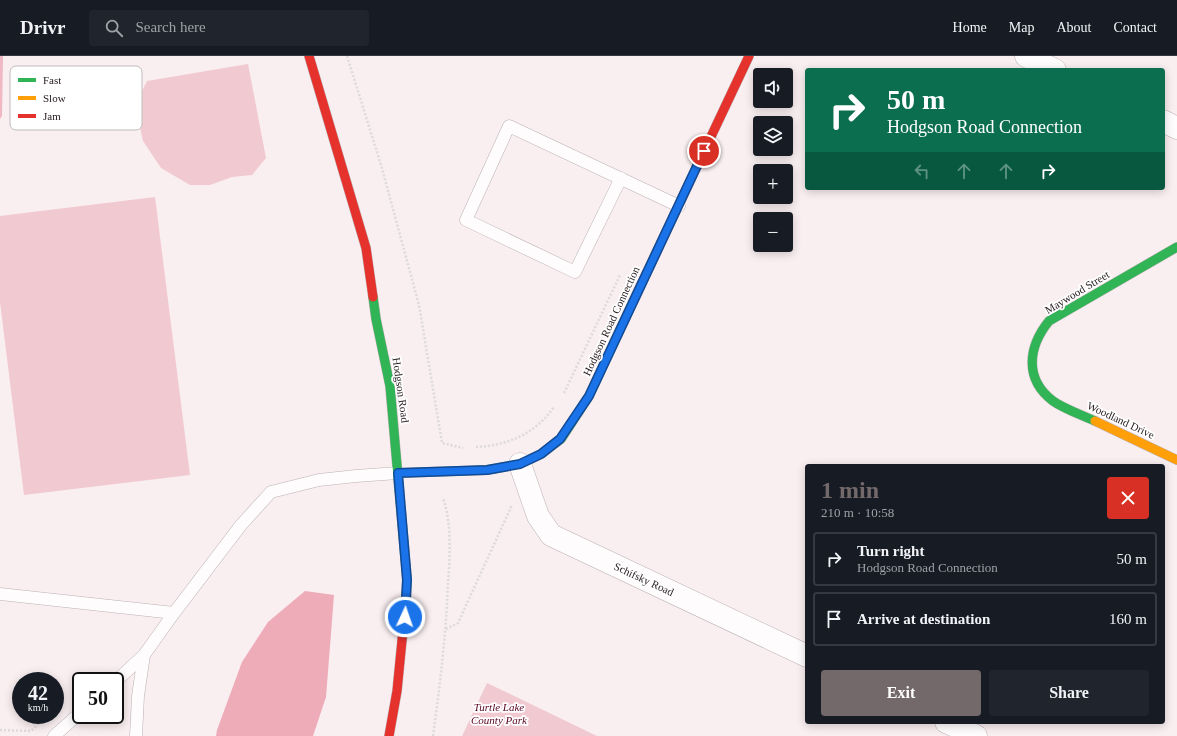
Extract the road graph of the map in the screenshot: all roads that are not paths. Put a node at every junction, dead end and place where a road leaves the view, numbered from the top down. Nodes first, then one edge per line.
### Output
1 (309, 56) edge
2 (749, 56) edge
3 (1026, 56) edge
4 (1051, 68) edge
5 (1165, 123) edge
6 (1177, 128) edge
7 (620, 178) junction
8 (679, 206) junction
9 (1177, 247) edge
10 (1054, 402) joint
11 (1177, 460) edge
12 (520, 464) junction
13 (398, 473) junction
14 (0, 594) edge
15 (174, 613) junction
16 (144, 655) junction
17 (805, 655) edge
18 (124, 674) edge
19 (72, 720) edge
20 (950, 724) edge
21 (56, 734) edge
22 (136, 736) edge
23 (389, 736) edge
24 (976, 736) edge

1 - 13 street, Hodgson Road
2 - 8 street, Hodgson Road Connection
3 - 4 street
5 - 6 street
7 - 7 lane
7 - 8 lane
8 - 12 street, Hodgson Road Connection
9 - 10 street, Maywood Street
10 - 11 street, Woodland Drive
12 - 13 street, Hodgson Road Connection
12 - 17 street, Schifsky Road
13 - 15 lane
13 - 23 street, Hodgson Road
14 - 15 lane
15 - 16 lane
16 - 18 lane
16 - 22 lane
19 - 21 lane
20 - 24 street

